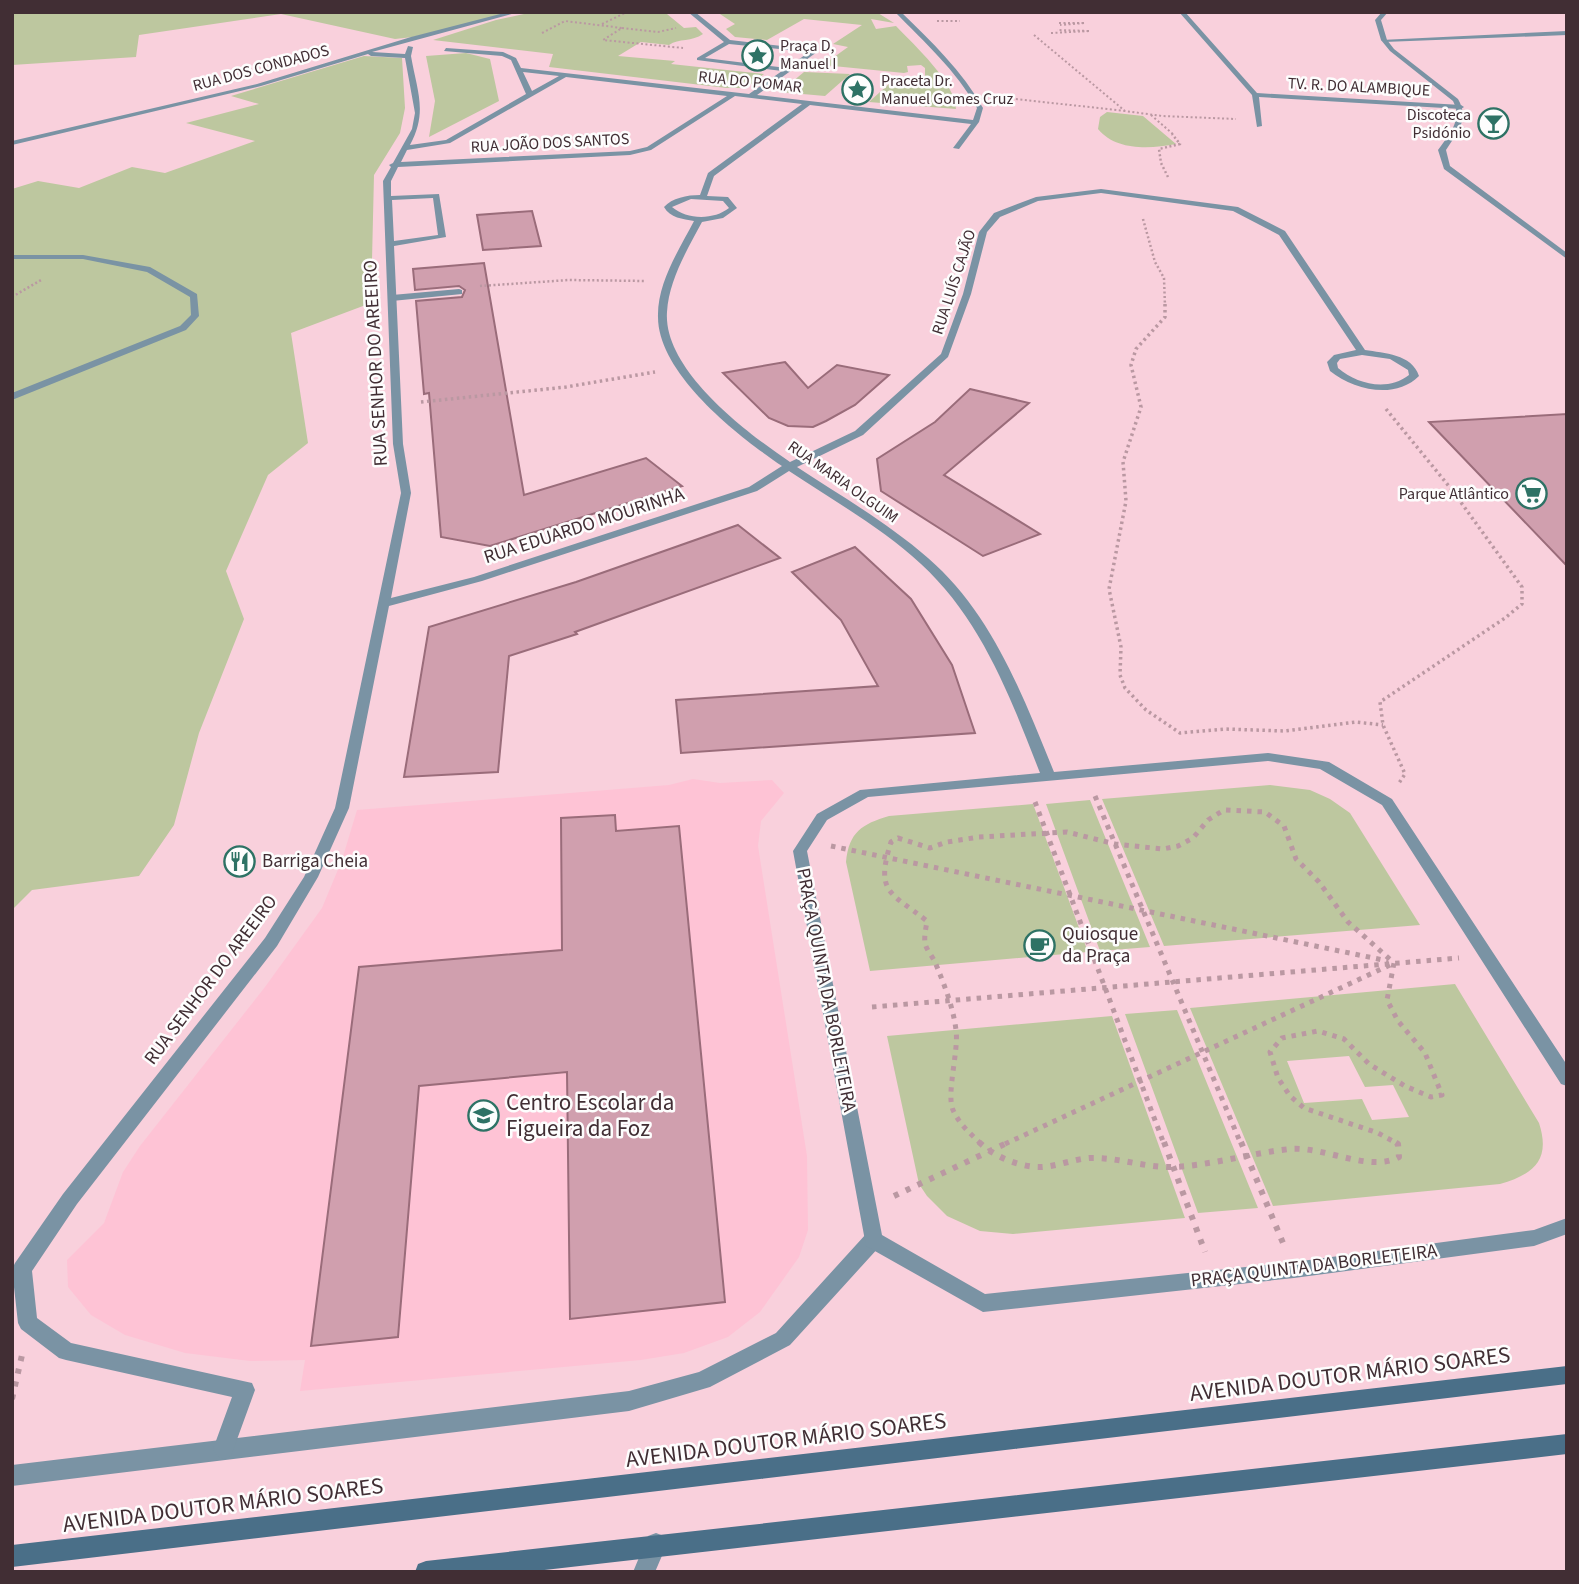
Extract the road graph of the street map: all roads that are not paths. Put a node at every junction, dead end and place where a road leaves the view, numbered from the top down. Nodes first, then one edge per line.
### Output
1 (516, 12) edge
2 (691, 12) edge
3 (898, 12) edge
4 (978, 12) edge
5 (1044, 12) edge
6 (1182, 12) edge
7 (1378, 12) edge
8 (1385, 13) edge
9 (1567, 33) edge
10 (413, 37) junction
11 (1384, 40) junction
12 (728, 42) junction
13 (446, 50) dead end
14 (362, 53) junction
15 (408, 56) junction
16 (521, 70) junction
17 (788, 70) junction
18 (564, 76) junction
19 (734, 94) junction
20 (530, 95) junction
21 (1255, 95) junction
22 (751, 96) junction
23 (808, 103) junction
24 (1461, 107) junction
25 (976, 122) junction
26 (1259, 123) road end
27 (12, 144) edge
28 (404, 148) junction
29 (957, 148) dead end
30 (393, 165) junction
31 (703, 196) junction
32 (387, 198) junction
33 (699, 219) junction
34 (390, 244) junction
35 (13, 257) edge
36 (1567, 257) edge
37 (458, 292) dead end
38 (392, 298) junction
39 (1362, 352) junction
40 (12, 397) edge
41 (790, 466) junction
42 (383, 604) junction
43 (1048, 775) junction
44 (1567, 1079) edge
45 (1567, 1226) edge
46 (873, 1240) junction
47 (1567, 1375) edge
48 (1567, 1444) edge
49 (224, 1449) junction
50 (12, 1476) edge
51 (656, 1544) junction
52 (12, 1556) edge
53 (426, 1572) edge
54 (644, 1572) edge

1 - 10 street, RUA DOS CONDADOS
2 - 12 street
3 - 25 street
4 - 5 street
6 - 21 street
7 - 8 street
8 - 11 street
9 - 11 street
10 - 14 street, RUA DOS CONDADOS
10 - 15 street
11 - 24 street
12 - 17 street
12 - 17 street
13 - 16 street
14 - 15 street
14 - 27 street, RUA DOS CONDADOS
15 - 28 street, RUA SENHOR DO AREEIRO
16 - 18 street, RUA DO POMAR
16 - 20 street
17 - 22 street
18 - 19 street, RUA DO POMAR
18 - 20 street
19 - 22 street, RUA DO POMAR
19 - 30 street, RUA JOÃO DOS SANTOS
20 - 28 street
21 - 24 street, TV. R. DO ALAMBIQUE
21 - 26 street
22 - 23 street, RUA DO POMAR
23 - 25 street, RUA DO POMAR
23 - 31 street
24 - 36 street
25 - 29 street
28 - 30 street, RUA SENHOR DO AREEIRO
30 - 32 street, RUA SENHOR DO AREEIRO
31 - 33 street
31 - 33 street
32 - 34 street, RUA SENHOR DO AREEIRO
32 - 34 street
33 - 41 street, RUA MARIA OLGUIM
34 - 38 street, RUA SENHOR DO AREEIRO
35 - 40 street
37 - 38 street
38 - 42 street, RUA SENHOR DO AREEIRO
39 - 39 street
39 - 41 street, RUA LUÍS CAJÃO
41 - 42 street, RUA EDUARDO MOURINHA
41 - 43 street, RUA MARIA OLGUIM
42 - 49 street, RUA SENHOR DO AREEIRO
43 - 44 street, PRAÇA QUINTA DA BORLETEIRA
43 - 46 street, PRAÇA QUINTA DA BORLETEIRA
45 - 46 street, PRAÇA QUINTA DA BORLETEIRA
46 - 49 street
47 - 52 main road, AVENIDA DOUTOR MÁRIO SOARES
48 - 51 main road
49 - 50 street
51 - 53 main road
51 - 54 street

